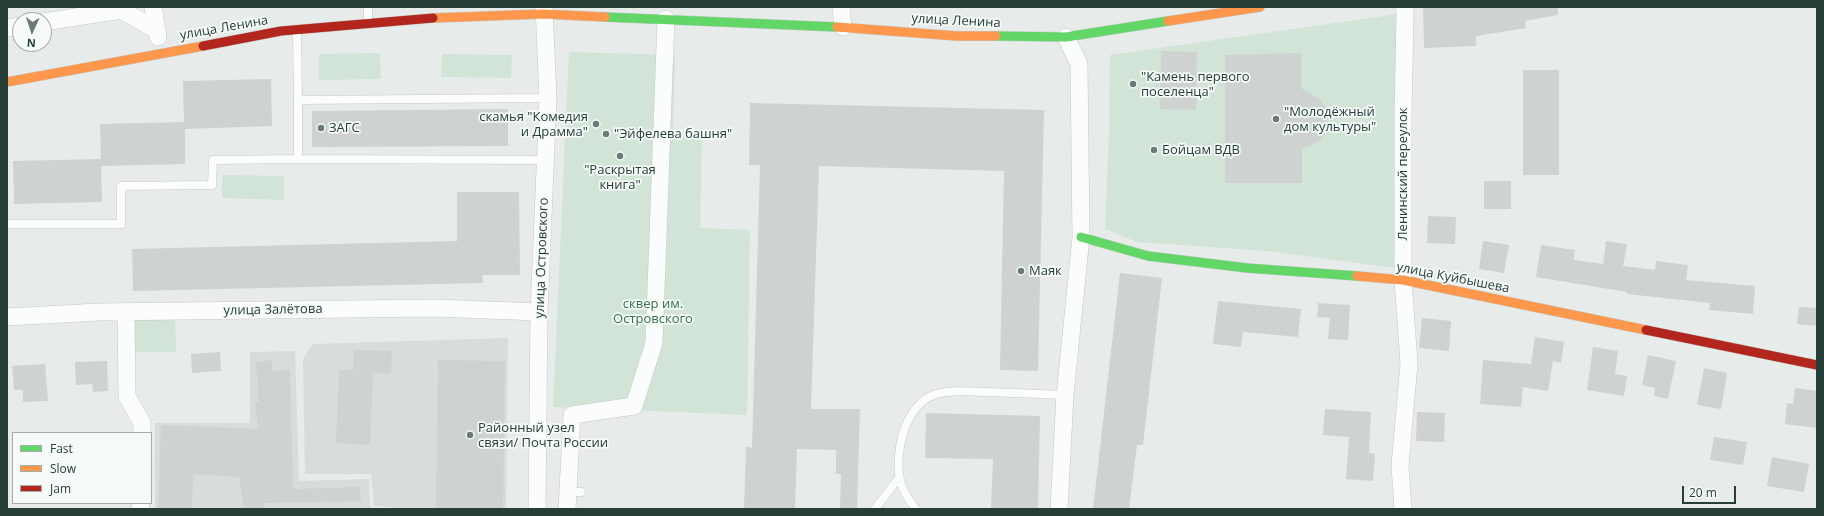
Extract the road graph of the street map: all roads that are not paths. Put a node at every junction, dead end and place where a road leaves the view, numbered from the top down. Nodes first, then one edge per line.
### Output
1 (153, 7) edge
2 (368, 7) edge
3 (841, 7) edge
4 (1260, 7) edge
5 (1404, 7) edge
6 (544, 10) edge
7 (666, 19) junction
8 (52, 21) edge
9 (368, 24) junction
10 (843, 27) junction
11 (157, 30) junction
12 (297, 30) junction
13 (1066, 37) junction
14 (160, 53) junction
15 (7, 82) edge
16 (548, 98) junction
17 (298, 100) junction
18 (298, 159) junction
19 (546, 160) junction
20 (7, 224) edge
21 (1081, 237) junction
22 (1403, 280) junction
23 (126, 312) junction
24 (540, 312) junction
25 (7, 317) edge
26 (1817, 365) edge
27 (1065, 395) junction
28 (142, 432) edge
29 (898, 479) junction
30 (537, 509) edge
31 (567, 509) edge
32 (875, 509) edge
33 (916, 509) edge
34 (1060, 509) edge
35 (1403, 509) edge

1 - 11 street
2 - 9 lane
3 - 10 street
4 - 13 main road, улица Ленина
5 - 22 street, Ленинский переулок
6 - 7 main road, улица Ленина
6 - 9 main road, улица Ленина
6 - 16 street, улица Островского
7 - 10 main road, улица Ленина
7 - 31 street
8 - 11 street
9 - 12 main road, улица Ленина
10 - 13 main road, улица Ленина
11 - 14 street
12 - 14 main road, улица Ленина
12 - 17 lane
13 - 21 street
14 - 15 main road, улица Ленина
16 - 17 lane
16 - 19 street, улица Островского
17 - 18 lane
18 - 19 lane
18 - 20 lane
19 - 24 street, улица Островского
21 - 22 main road, улица Куйбышева
21 - 27 street
22 - 26 main road, улица Куйбышева
22 - 35 street, Ленинский переулок
23 - 24 street, улица Залётова
23 - 25 street, улица Залётова
23 - 28 street
24 - 30 street, улица Островского
27 - 29 lane
27 - 34 street
29 - 32 lane
29 - 33 lane

